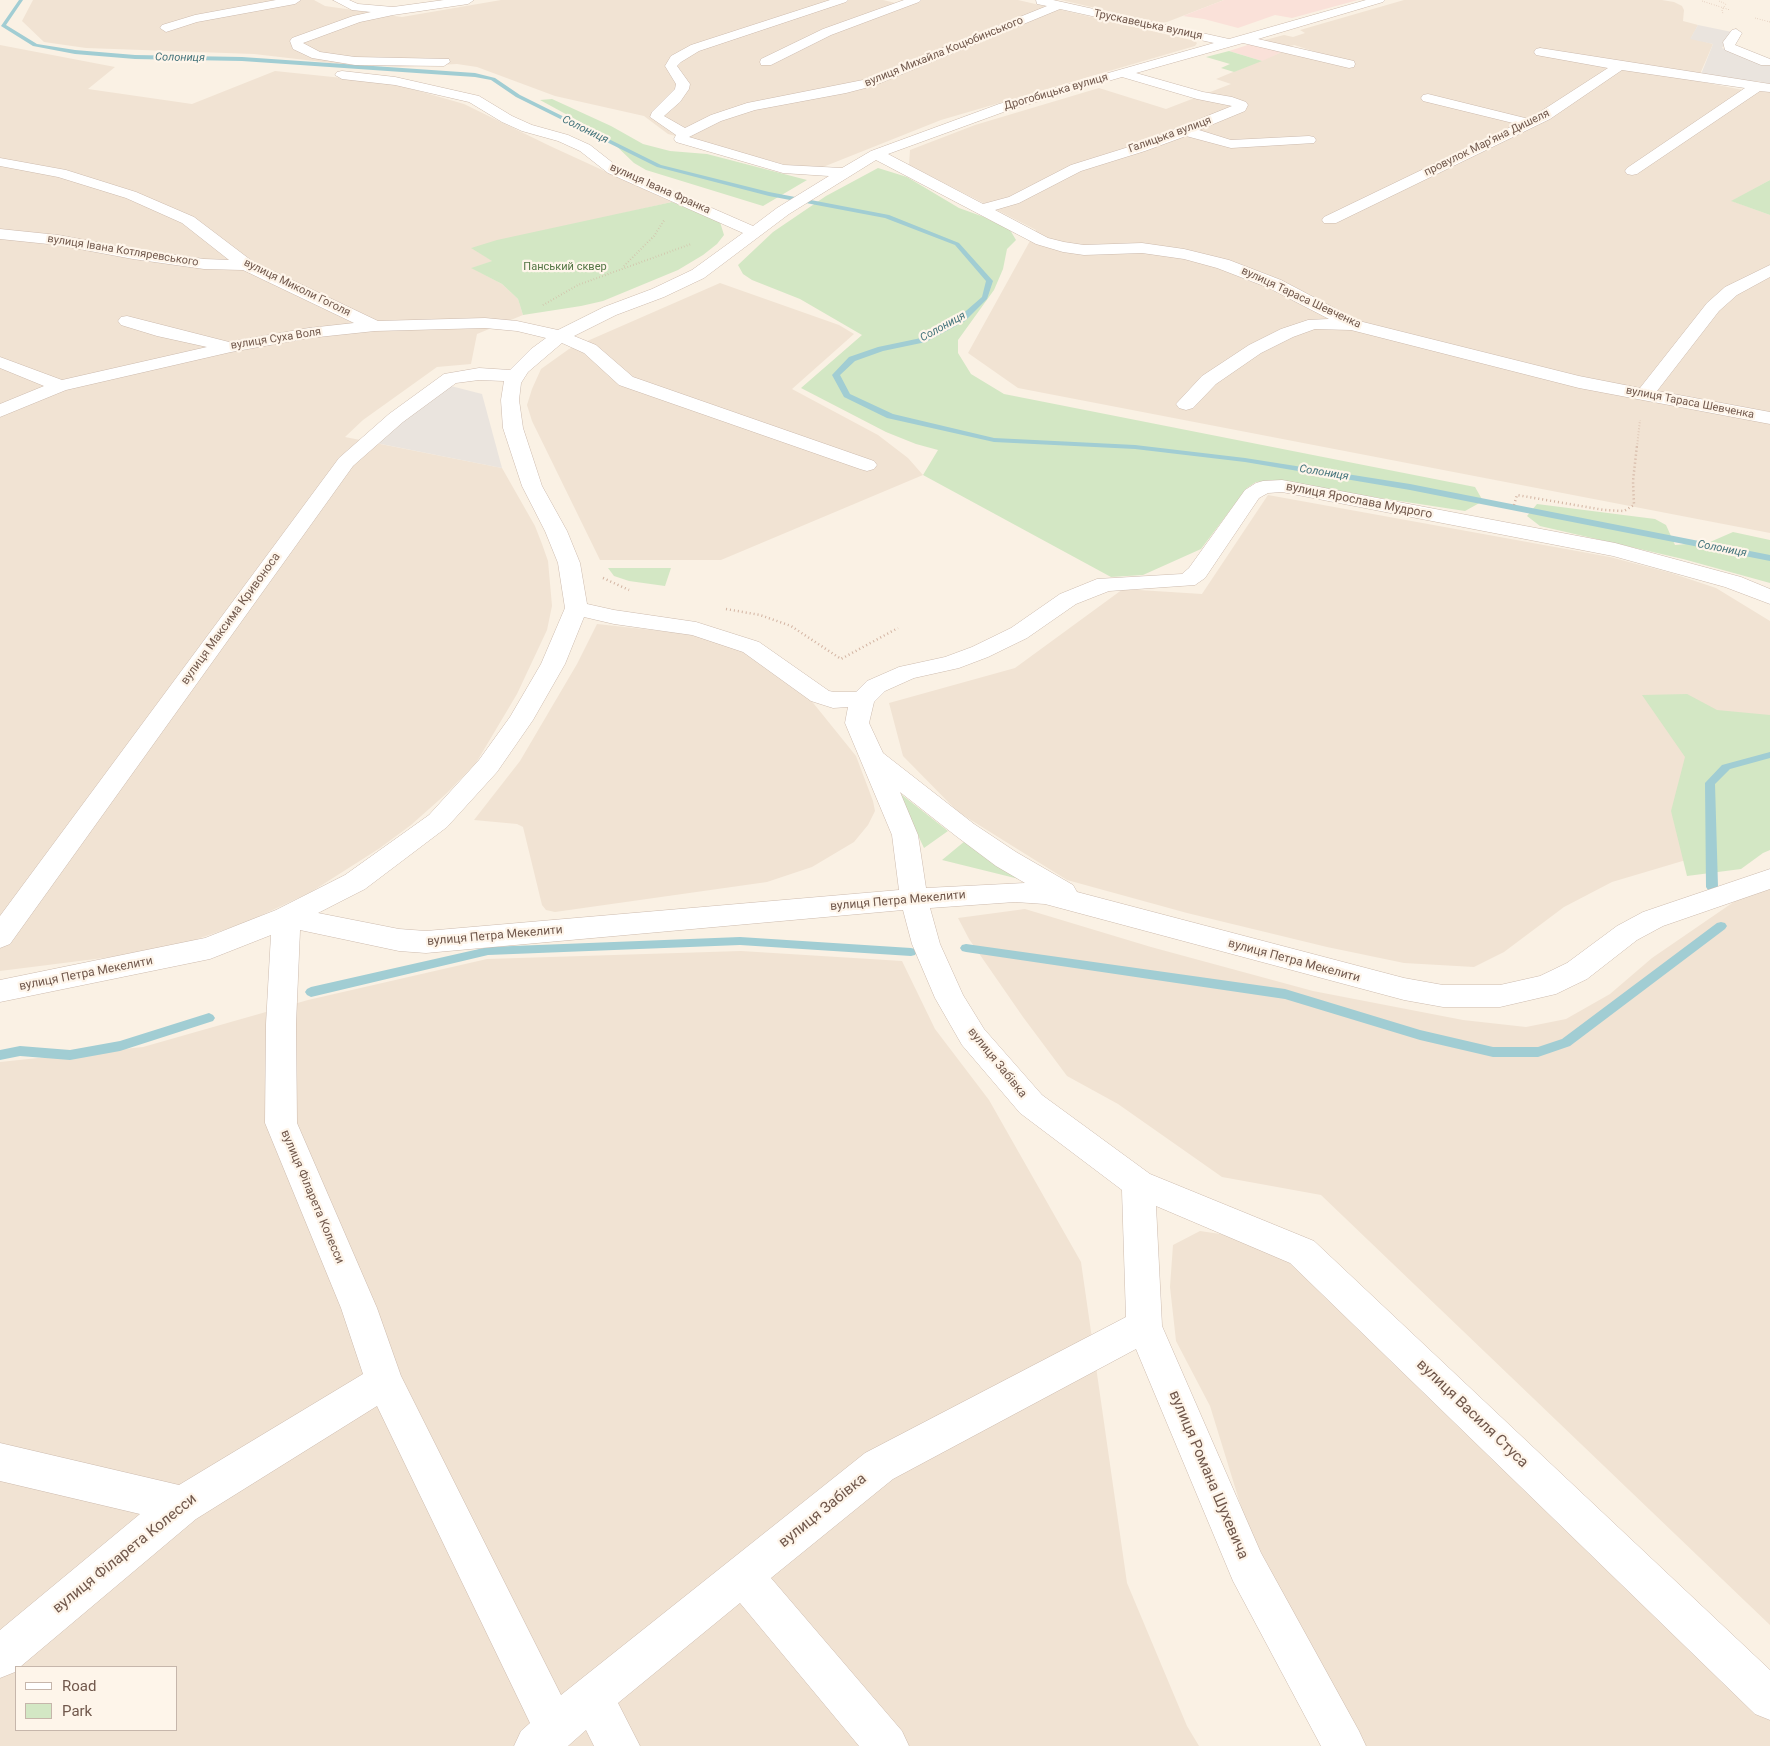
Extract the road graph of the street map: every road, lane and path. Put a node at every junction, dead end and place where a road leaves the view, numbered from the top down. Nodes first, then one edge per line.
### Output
1 (296, 0) edge
2 (339, 0) edge
3 (468, 0) edge
4 (842, 0) edge
5 (915, 0) edge
6 (1037, 0) edge
7 (1379, 0) edge
8 (1059, 5) junction
9 (393, 11) junction
10 (166, 28) dead end
11 (1736, 33) dead end
12 (1236, 41) junction
13 (1540, 52) dead end
14 (444, 62) dead end
15 (766, 62) dead end
16 (1768, 63) edge
17 (1349, 64) dead end
18 (1620, 66) junction
19 (1121, 73) junction
20 (342, 75) dead end
21 (1758, 86) edge
22 (1428, 98) dead end
23 (1530, 123) junction
24 (1185, 131) junction
25 (684, 134) junction
26 (1309, 140) dead end
27 (876, 154) junction
28 (0, 162) edge
29 (1632, 171) dead end
30 (844, 173) junction
31 (677, 198) junction
32 (983, 209) junction
33 (1330, 220) dead end
34 (749, 229) junction
35 (0, 234) edge
36 (574, 264) dead end
37 (246, 265) junction
38 (623, 267) junction
39 (1770, 270) edge
40 (605, 274) junction
41 (127, 321) dead end
42 (1353, 325) junction
43 (375, 326) junction
44 (517, 326) junction
45 (560, 336) junction
46 (231, 347) junction
47 (0, 362) edge
48 (516, 376) junction
49 (60, 386) junction
50 (1644, 395) junction
51 (1186, 404) dead end
52 (0, 411) edge
53 (1770, 418) edge
54 (867, 465) dead end
55 (1517, 495) dead end
56 (602, 577) dead end
57 (634, 591) dead end
58 (1770, 597) edge
59 (576, 608) junction
60 (722, 608) dead end
61 (898, 628) dead end
62 (862, 699) junction
63 (873, 758) junction
64 (1770, 878) edge
65 (914, 899) junction
66 (1085, 904) junction
67 (286, 917) junction
68 (0, 938) edge
69 (0, 991) edge
70 (1138, 1184) junction
71 (1144, 1326) junction
72 (384, 1381) junction
73 (0, 1462) edge
74 (182, 1505) junction
75 (743, 1575) junction
76 (0, 1658) edge
77 (591, 1697) junction
78 (1770, 1699) edge
79 (546, 1738) edge
80 (618, 1746) edge
81 (887, 1746) edge
82 (1344, 1746) edge

1 - 10 street
2 - 9 street
3 - 9 street
4 - 25 street
5 - 15 street
6 - 8 street, Трускавецька вулиця
7 - 12 street, Дрогобицька вулиця
8 - 12 street, Трускавецька вулиця
8 - 25 street, вулиця Михайла Коцюбинського
9 - 14 street
11 - 16 street
12 - 17 street, Трускавецька вулиця
12 - 19 street, Дрогобицька вулиця
13 - 18 street
16 - 21 street
18 - 21 street
18 - 23 street, провулок Марʼяна Дишеля
19 - 24 street, Галицька вулиця
19 - 27 street, Дрогобицька вулиця
20 - 31 street, вулиця Івана Франка
21 - 29 street
22 - 23 street
23 - 33 street, провулок Марʼяна Дишеля
24 - 26 street
24 - 32 street, Галицька вулиця
25 - 30 street
27 - 30 street, Дрогобицька вулиця
27 - 32 street, вулиця Тараса Шевченка
28 - 37 street, вулиця Миколи Гоголя
30 - 34 street, Дрогобицька вулиця
31 - 34 street, вулиця Івана Франка
31 - 38 path
32 - 42 street, вулиця Тараса Шевченка
34 - 38 path
34 - 45 street, Дрогобицька вулиця
35 - 37 street, вулиця Івана Котляревського
36 - 40 path
37 - 43 street, вулиця Миколи Гоголя
38 - 40 path
39 - 50 street
40 - 44 path
41 - 46 street
42 - 50 street, вулиця Тараса Шевченка
42 - 51 street
43 - 44 street, вулиця Суха Воля
43 - 46 street, вулиця Суха Воля
44 - 45 street, вулиця Суха Воля
45 - 48 street, Дрогобицька вулиця
45 - 54 street, вулиця Суха Воля
46 - 49 street, вулиця Суха Воля
47 - 49 street
48 - 59 street
48 - 68 street, вулиця Максима Кривоноса
49 - 52 street, вулиця Суха Воля
50 - 53 street, вулиця Тараса Шевченка
50 - 55 path
56 - 57 path
58 - 62 street, вулиця Ярослава Мудрого
59 - 62 street
59 - 67 street
60 - 61 path
62 - 63 street
63 - 65 street
63 - 66 street
64 - 66 street, вулиця Петра Мекелити
65 - 66 street, вулиця Петра Мекелити
65 - 67 street, вулиця Петра Мекелити
65 - 70 street, вулиця Забівка
67 - 69 street, вулиця Петра Мекелити
67 - 72 street, вулиця Філарета Колесси
70 - 71 street, вулиця Романа Шухевича
70 - 78 street, вулиця Василя Стуса
71 - 75 street, вулиця Забівка
71 - 82 street, вулиця Романа Шухевича
72 - 74 street, вулиця Філарета Колесси
72 - 79 street, вулиця Філарета Колесси
73 - 74 street
74 - 76 street, вулиця Філарета Колесси
75 - 77 street, вулиця Забівка
75 - 81 street
77 - 79 street, вулиця Забівка
77 - 80 street

